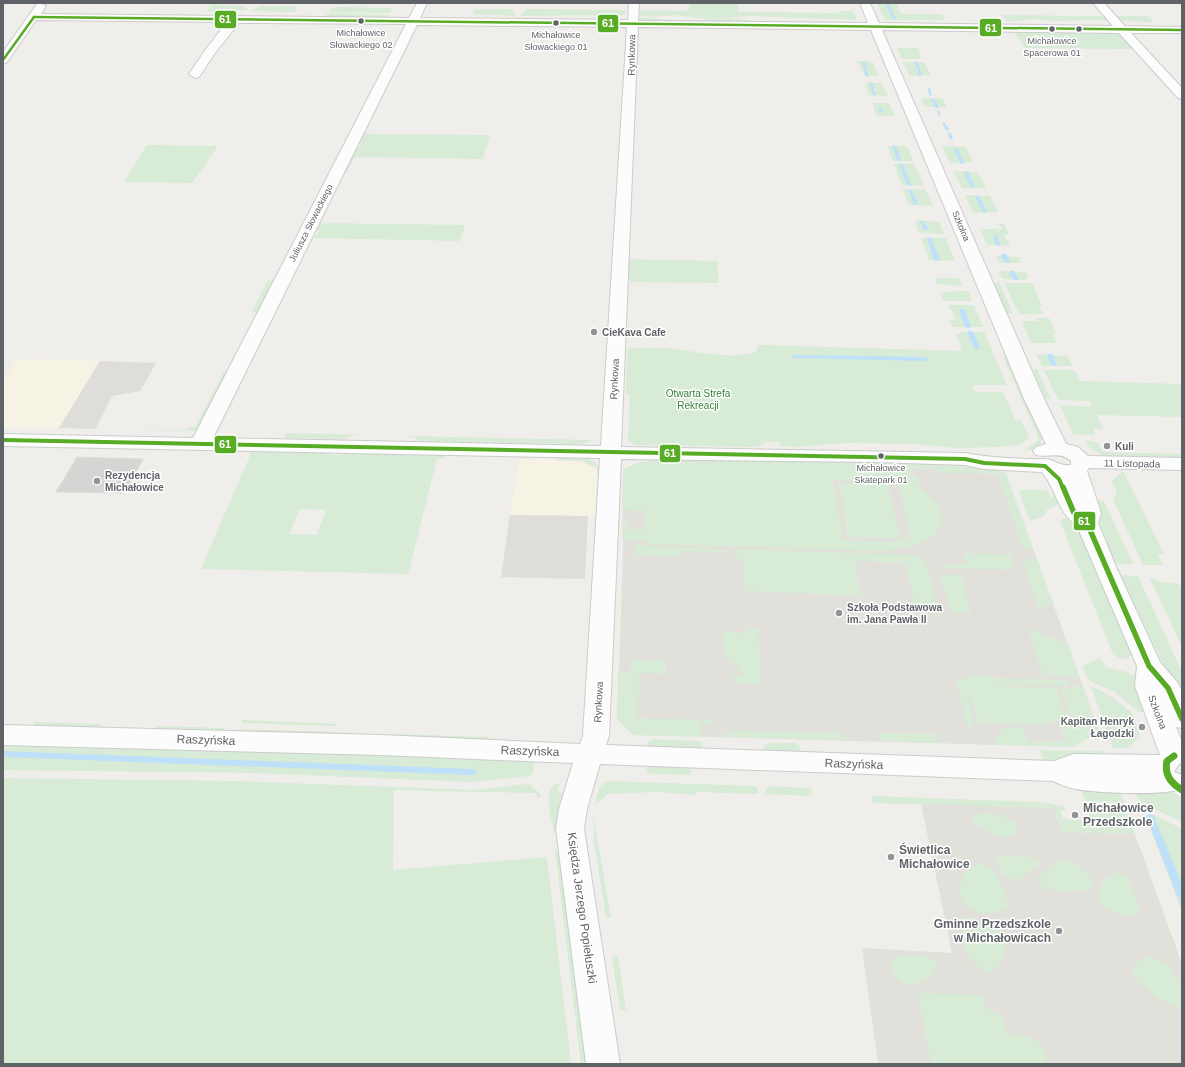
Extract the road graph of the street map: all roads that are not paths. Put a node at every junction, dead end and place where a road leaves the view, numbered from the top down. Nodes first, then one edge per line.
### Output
1 (43, 3) edge
2 (422, 3) edge
3 (634, 3) edge
4 (865, 3) edge
5 (1098, 3) edge
6 (205, 8) dead end
7 (34, 17) junction
8 (196, 19) junction
9 (236, 19) junction
10 (414, 20) junction
11 (632, 23) junction
12 (875, 26) junction
13 (1122, 29) junction
14 (1182, 30) edge
15 (3, 60) edge
16 (195, 74) dead end
17 (1182, 95) edge
18 (3, 440) edge
19 (200, 444) junction
20 (610, 453) junction
21 (1049, 459) junction
22 (1182, 464) edge
23 (1079, 466) junction
24 (1087, 523) junction
25 (1149, 666) junction
26 (1182, 719) edge
27 (3, 735) edge
28 (590, 753) junction
29 (1175, 770) edge
30 (603, 1064) edge

1 - 7 street
2 - 10 street, Juliusza Słowackiego
3 - 11 street, Rynkowa
4 - 12 street, Szkolna
5 - 13 street
6 - 8 street
7 - 8 street
7 - 15 street
8 - 9 street
9 - 10 street
9 - 16 street
10 - 11 street
10 - 19 street, Juliusza Słowackiego
11 - 12 street
11 - 20 street, Rynkowa
12 - 13 street
12 - 21 street, Szkolna
13 - 14 street
13 - 17 street
18 - 19 street
19 - 20 street
20 - 21 street
20 - 28 street, Rynkowa
21 - 23 street, 11 Listopada
21 - 24 street, Szkolna
22 - 23 street, 11 Listopada
23 - 24 street, Szkolna
24 - 25 street, Szkolna
25 - 26 street, Szkolna
25 - 29 street, Szkolna
27 - 28 street, Raszyńska
28 - 29 street, Raszyńska
28 - 30 street, Księdza Jerzego Popiełuszki

